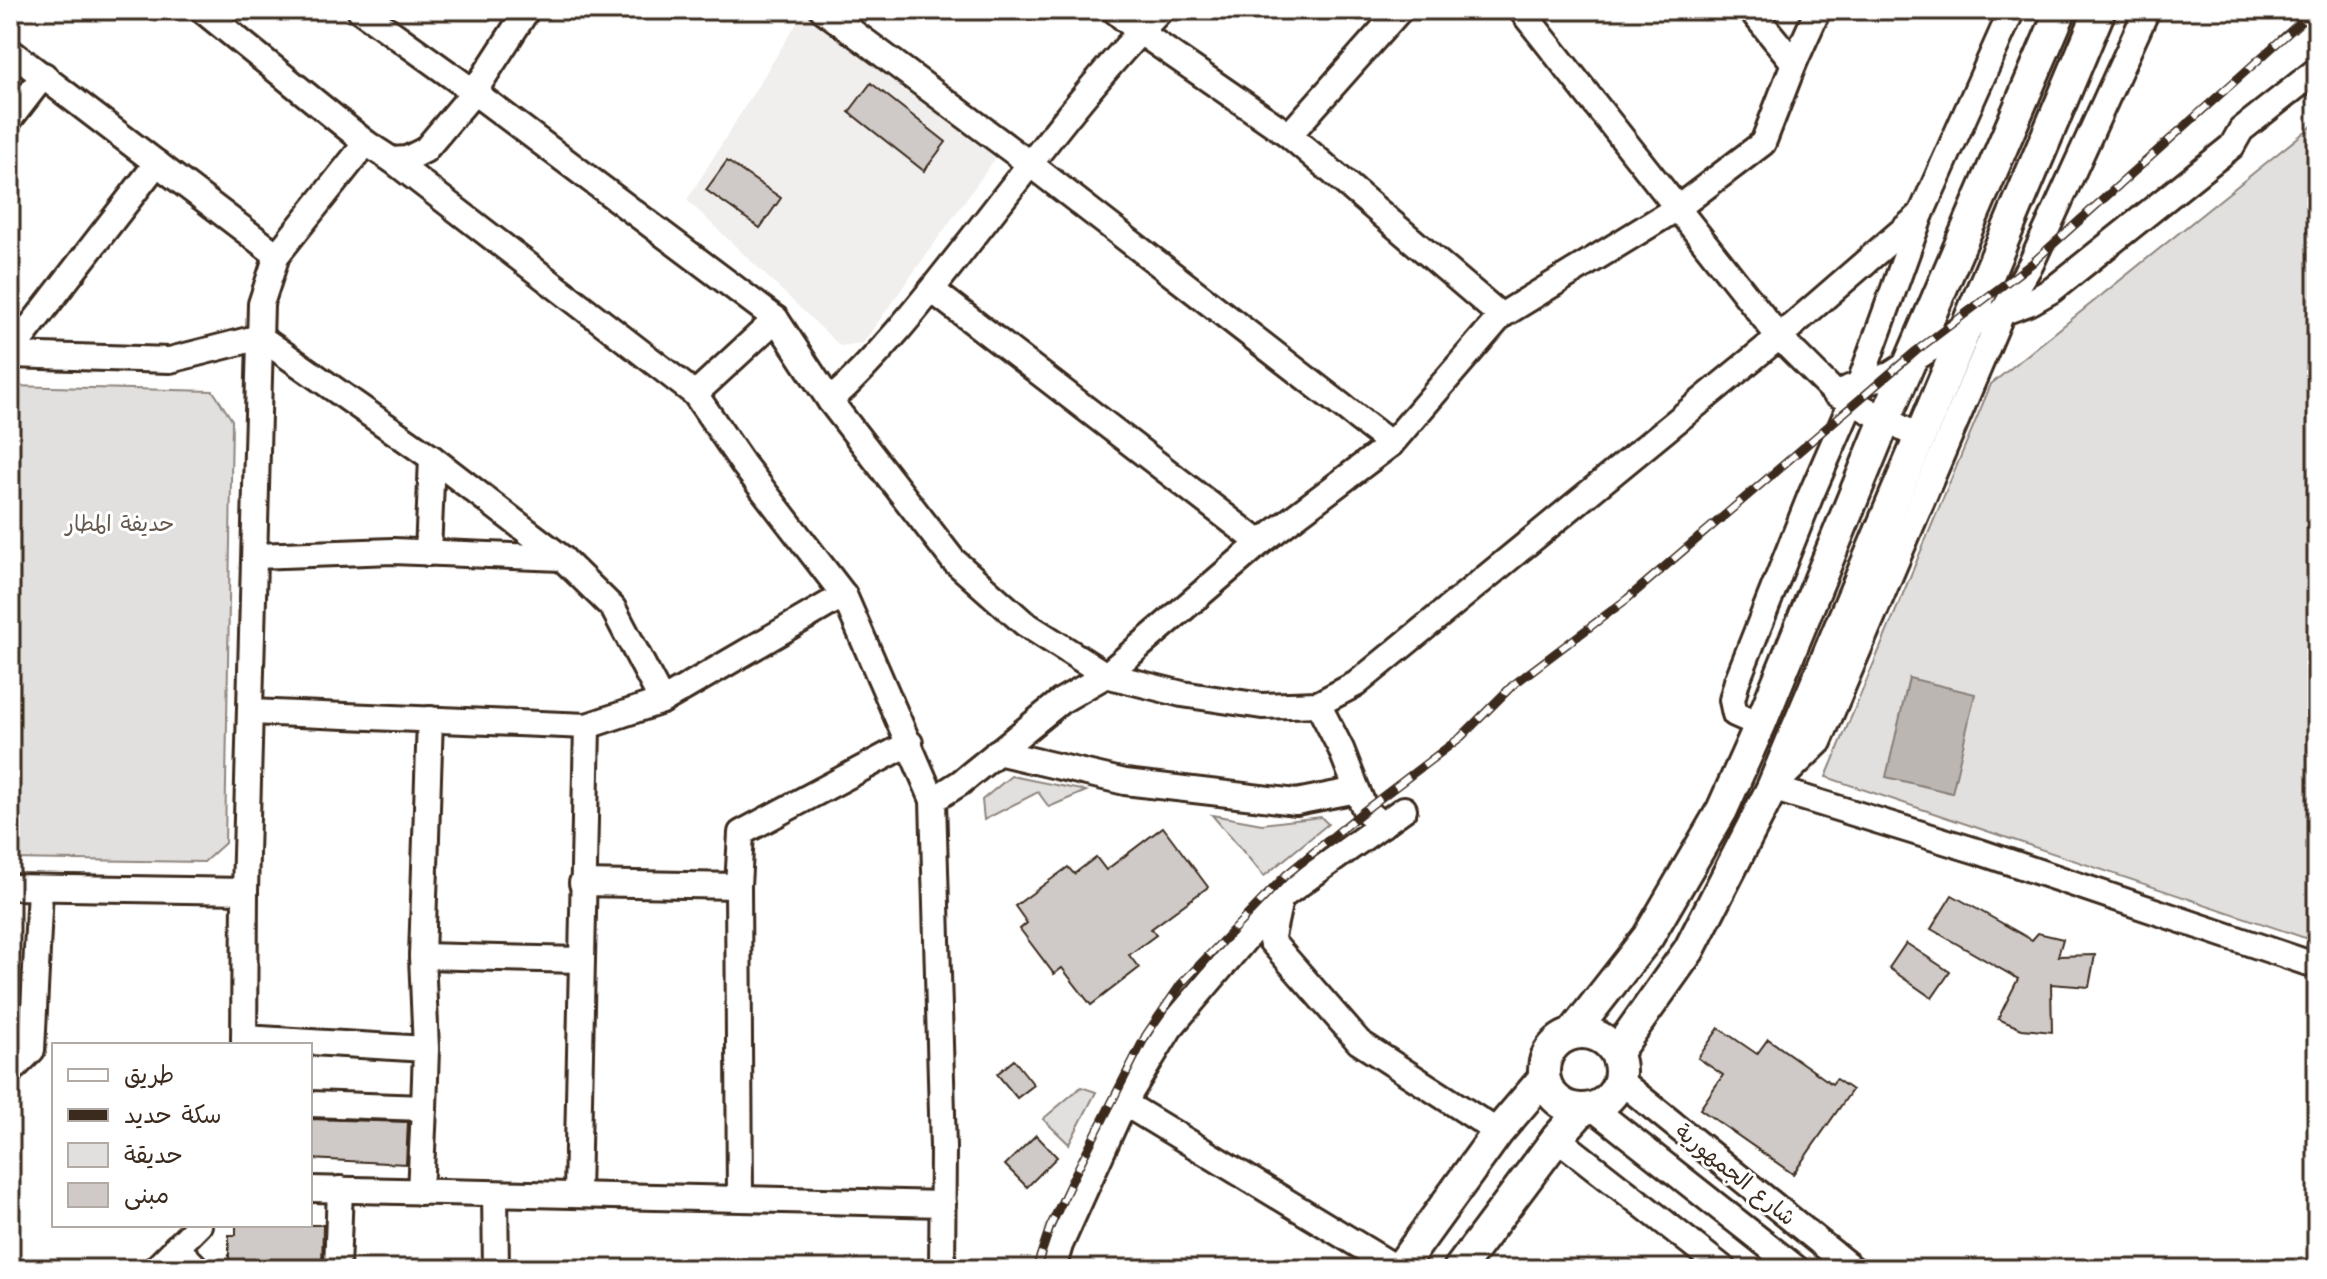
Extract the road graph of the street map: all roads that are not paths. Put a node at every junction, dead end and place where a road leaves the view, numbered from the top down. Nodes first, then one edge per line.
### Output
1 (202, 10) edge
2 (360, 10) edge
3 (527, 10) edge
4 (823, 10) edge
5 (1114, 10) edge
6 (1161, 10) edge
7 (1400, 10) edge
8 (1521, 10) edge
9 (1751, 10) edge
10 (1818, 10) edge
11 (2012, 10) edge
12 (2061, 10) edge
13 (2100, 10) edge
14 (2147, 10) edge
15 (1140, 32) junction
16 (10, 51) edge
17 (1794, 63) junction
18 (2317, 70) edge
19 (44, 75) junction
20 (2317, 89) edge
21 (474, 92) junction
22 (10, 119) edge
23 (1289, 135) junction
24 (366, 143) junction
25 (2232, 146) junction
26 (392, 160) junction
27 (157, 163) junction
28 (1030, 164) junction
29 (1679, 207) junction
30 (1921, 214) junction
31 (277, 255) junction
32 (932, 290) junction
33 (2002, 313) junction
34 (1501, 316) junction
35 (776, 319) junction
36 (1964, 327) junction
37 (260, 337) junction
38 (1779, 337) junction
39 (10, 354) edge
40 (1910, 362) junction
41 (1849, 393) junction
42 (695, 394) junction
43 (830, 401) junction
44 (1885, 420) junction
45 (1919, 437) junction
46 (1391, 444) junction
47 (432, 458) junction
48 (1260, 543) junction
49 (428, 553) junction
50 (255, 556) junction
51 (562, 558) junction
52 (844, 595) junction
53 (1106, 675) junction
54 (662, 701) junction
55 (1318, 704) junction
56 (250, 712) junction
57 (430, 719) junction
58 (1760, 725) junction
59 (587, 726) junction
60 (910, 743) junction
61 (997, 752) junction
62 (1772, 788) junction
63 (1357, 790) junction
64 (933, 800) junction
65 (1404, 809) dead end
66 (1382, 825) junction
67 (582, 883) junction
68 (738, 886) junction
69 (10, 887) edge
70 (40, 889) junction
71 (245, 891) junction
72 (1280, 898) junction
73 (422, 956) junction
74 (580, 960) junction
75 (2317, 966) edge
76 (1572, 1034) junction
77 (244, 1042) edge
78 (270, 1043) edge
79 (312, 1045) edge
80 (426, 1049) junction
81 (1618, 1066) junction
82 (10, 1072) edge
83 (1544, 1078) junction
84 (1124, 1103) junction
85 (312, 1104) edge
86 (424, 1108) junction
87 (1588, 1109) junction
88 (1498, 1132) junction
89 (1557, 1138) junction
90 (312, 1189) edge
91 (340, 1189) junction
92 (420, 1192) junction
93 (495, 1194) junction
94 (577, 1194) junction
95 (740, 1197) junction
96 (943, 1204) junction
97 (197, 1227) edge
98 (176, 1247) junction
99 (155, 1269) edge
100 (198, 1269) edge
101 (337, 1269) edge
102 (496, 1269) edge
103 (942, 1269) edge
104 (1053, 1269) edge
105 (1398, 1269) edge
106 (1459, 1269) edge
107 (1724, 1269) edge
108 (1797, 1269) edge
109 (1853, 1269) edge

1 - 24 street
2 - 21 street
3 - 21 street
4 - 28 street
5 - 15 street
6 - 15 street
7 - 23 street
8 - 29 street
9 - 17 street
10 - 17 street
11 - 30 street
12 - 40 main road
13 - 36 main road
14 - 33 street
15 - 23 street
15 - 28 street
16 - 19 street
17 - 29 street
18 - 25 street
19 - 22 street
19 - 27 street
20 - 25 street
21 - 26 street
21 - 35 street
23 - 34 street
24 - 26 street
24 - 31 street
25 - 33 street
26 - 42 street
27 - 31 street
27 - 39 street
28 - 32 street
28 - 46 street
29 - 34 street
29 - 38 street
30 - 38 street
30 - 41 street
31 - 37 street
32 - 43 street
32 - 48 street
33 - 36 street
33 - 62 street
34 - 46 street
35 - 42 street
35 - 43 street
36 - 40 street
36 - 45 main road
37 - 39 street
37 - 47 street
37 - 50 street
38 - 41 street
38 - 55 street
40 - 41 street
40 - 44 main road
41 - 44 street
41 - 58 street
42 - 52 street
43 - 53 street
44 - 45 street
44 - 58 main road
45 - 62 main road
46 - 48 street
47 - 49 street
47 - 51 street
48 - 53 street
49 - 50 street
49 - 51 street
50 - 56 street
51 - 54 street
52 - 54 street
52 - 60 street
53 - 55 street
53 - 61 street
54 - 59 street
55 - 63 street
56 - 57 street
56 - 71 street
57 - 59 street
57 - 73 street
58 - 76 main road
59 - 67 street
60 - 64 street
60 - 68 street
61 - 63 street
61 - 64 street
62 - 75 street
62 - 81 main road
63 - 66 street
64 - 96 street
65 - 66 street
66 - 72 street
67 - 68 street
67 - 74 street
68 - 95 street
69 - 70 street
70 - 71 street
70 - 82 street
71 - 77 street
72 - 84 street
72 - 88 street
73 - 74 street
73 - 80 street
74 - 94 street
76 - 81 main road
76 - 83 main road
77 - 78 street
79 - 80 street
80 - 86 street
81 - 87 main road
81 - 109 street, شارع الجمهورية
83 - 87 main road
83 - 88 main road
84 - 104 street
84 - 105 street
85 - 86 street
86 - 92 street
87 - 89 main road
87 - 108 street, شارع الجمهورية
88 - 105 main road
89 - 106 main road
89 - 107 street
90 - 91 street
91 - 92 street
91 - 101 street
92 - 93 street
93 - 94 street
93 - 102 street
94 - 95 street
95 - 96 street
96 - 103 street
97 - 98 street
98 - 99 street
98 - 100 street

